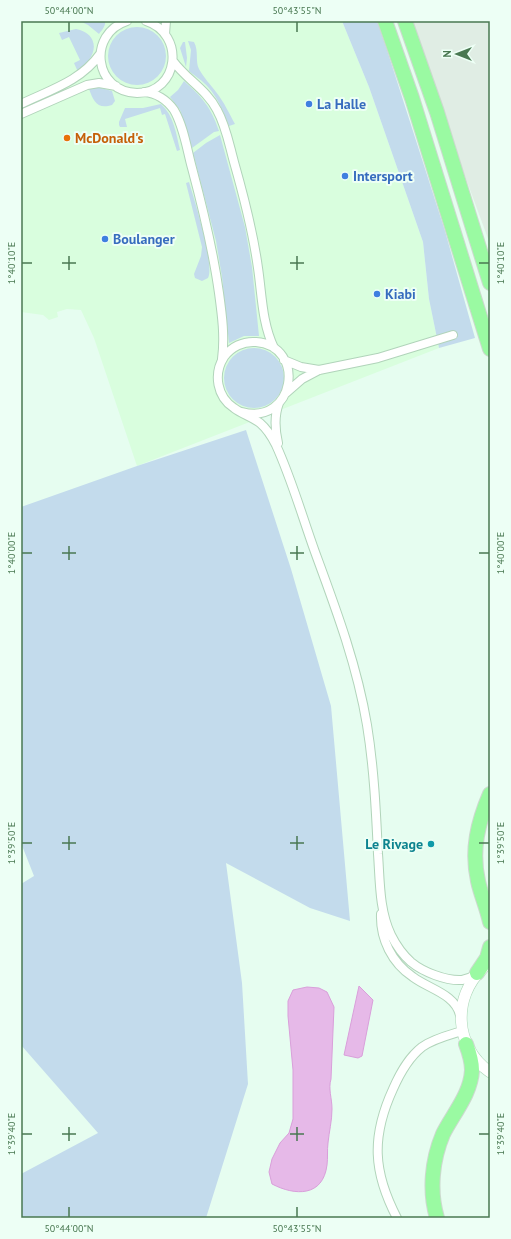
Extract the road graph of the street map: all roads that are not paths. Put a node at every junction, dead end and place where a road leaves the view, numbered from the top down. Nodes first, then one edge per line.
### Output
1 (110, 21) edge
2 (127, 21) edge
3 (146, 21) edge
4 (166, 21) edge
5 (385, 21) edge
6 (405, 21) edge
7 (108, 33) junction
8 (166, 34) junction
9 (100, 54) junction
10 (173, 61) junction
11 (116, 86) junction
12 (144, 92) junction
13 (21, 104) edge
14 (21, 114) edge
15 (490, 283) edge
16 (453, 335) dead end
17 (274, 348) junction
18 (490, 349) edge
19 (284, 360) junction
20 (222, 362) junction
21 (318, 370) junction
22 (286, 393) junction
23 (279, 403) junction
24 (242, 412) junction
25 (280, 454) junction
26 (490, 794) edge
27 (381, 899) junction
28 (490, 922) edge
29 (490, 947) edge
30 (490, 963) edge
31 (478, 973) junction
32 (460, 1017) junction
33 (464, 1037) junction
34 (490, 1072) edge
35 (397, 1218) edge
36 (437, 1218) edge

1 - 7 street
2 - 7 street
3 - 8 street
4 - 8 street
5 - 18 highway
6 - 15 highway
7 - 9 street
8 - 10 street
9 - 11 street
9 - 13 street
10 - 12 street
10 - 17 street
11 - 12 street
11 - 14 street
12 - 20 street
16 - 21 street
17 - 19 street
17 - 20 street
19 - 21 street
19 - 22 street
20 - 24 street
21 - 22 street
22 - 23 street
23 - 24 street
23 - 25 street
24 - 25 street
25 - 27 street
26 - 28 highway
27 - 31 street
27 - 32 street
29 - 31 highway
30 - 31 street
31 - 32 street
32 - 33 street
33 - 34 street
33 - 35 street
33 - 36 highway

